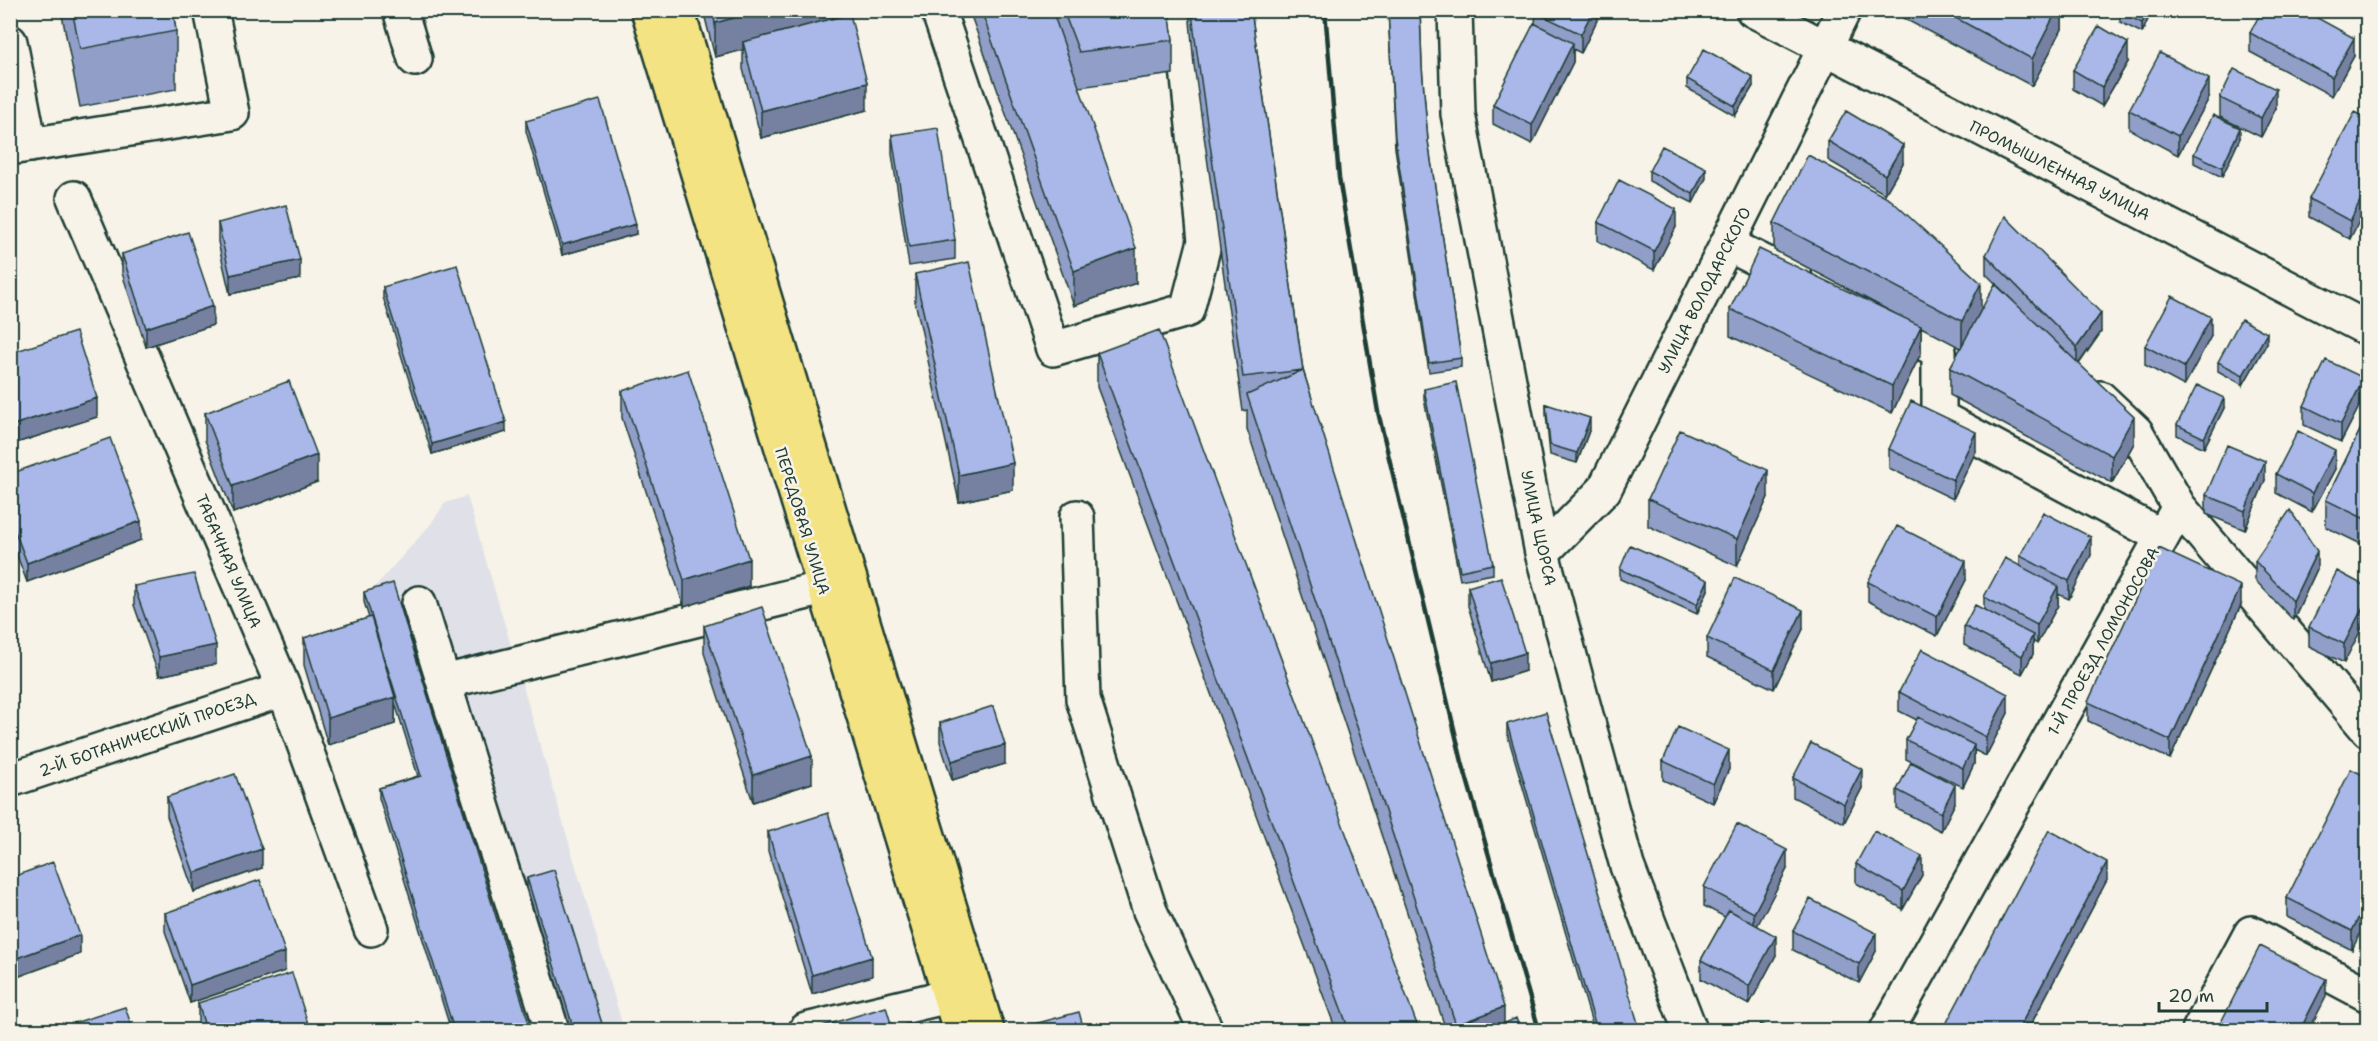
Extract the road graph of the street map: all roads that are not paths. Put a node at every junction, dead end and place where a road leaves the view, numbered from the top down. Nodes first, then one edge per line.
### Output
1 (211, 10) edge
2 (400, 10) edge
3 (648, 10) edge
4 (677, 10) edge
5 (938, 10) edge
6 (1181, 10) edge
7 (1455, 10) edge
8 (1753, 10) edge
9 (1844, 10) edge
10 (10, 42) edge
11 (1825, 49) junction
12 (415, 59) dead end
13 (20, 147) edge
14 (74, 198) dead end
15 (1727, 244) junction
16 (1822, 292) edge
17 (1854, 308) edge
18 (2367, 329) edge
19 (2084, 382) edge
20 (2179, 507) junction
21 (1077, 518) dead end
22 (2161, 536) junction
23 (1542, 553) junction
24 (824, 588) junction
25 (419, 603) dead end
26 (444, 682) junction
27 (284, 688) junction
28 (2367, 730) edge
29 (10, 780) edge
30 (371, 929) dead end
31 (961, 993) junction
32 (2367, 995) edge
33 (552, 1030) edge
34 (806, 1030) edge
35 (960, 1030) edge
36 (987, 1030) edge
37 (1206, 1030) edge
38 (1690, 1030) edge
39 (1887, 1030) edge
40 (2199, 1030) edge

1 - 13 street
2 - 12 street
3 - 24 main road, ПЕРЕДОВАЯ УЛИЦА
4 - 31 main road, ПЕРЕДОВАЯ УЛИЦА
5 - 6 street
7 - 23 street, УЛИЦА ЩОРСА
8 - 11 street, ПРОМЫШЛЕННАЯ УЛИЦА
9 - 11 street, УЛИЦА ВОЛОДАРСКОГО
10 - 13 street
11 - 15 street, УЛИЦА ВОЛОДАРСКОГО
11 - 18 street, ПРОМЫШЛЕННАЯ УЛИЦА
14 - 27 street, ТАБАЧНАЯ УЛИЦА
15 - 16 street
15 - 23 street, УЛИЦА ВОЛОДАРСКОГО
17 - 22 street
19 - 20 street
20 - 22 street, 1-Й ПРОЕЗД ЛОМОНОСОВА
20 - 28 street
21 - 37 street
22 - 39 street, 1-Й ПРОЕЗД ЛОМОНОСОВА
23 - 38 street, УЛИЦА ЩОРСА
24 - 26 street
24 - 31 main road, ПЕРЕДОВАЯ УЛИЦА
25 - 26 street
26 - 33 street
27 - 29 street, 2-Й БОТАНИЧЕСКИЙ ПРОЕЗД
27 - 30 street, ТАБАЧНАЯ УЛИЦА
31 - 34 street
31 - 35 main road, ПЕРЕДОВАЯ УЛИЦА
31 - 36 main road, ПЕРЕДОВАЯ УЛИЦА
32 - 40 street

